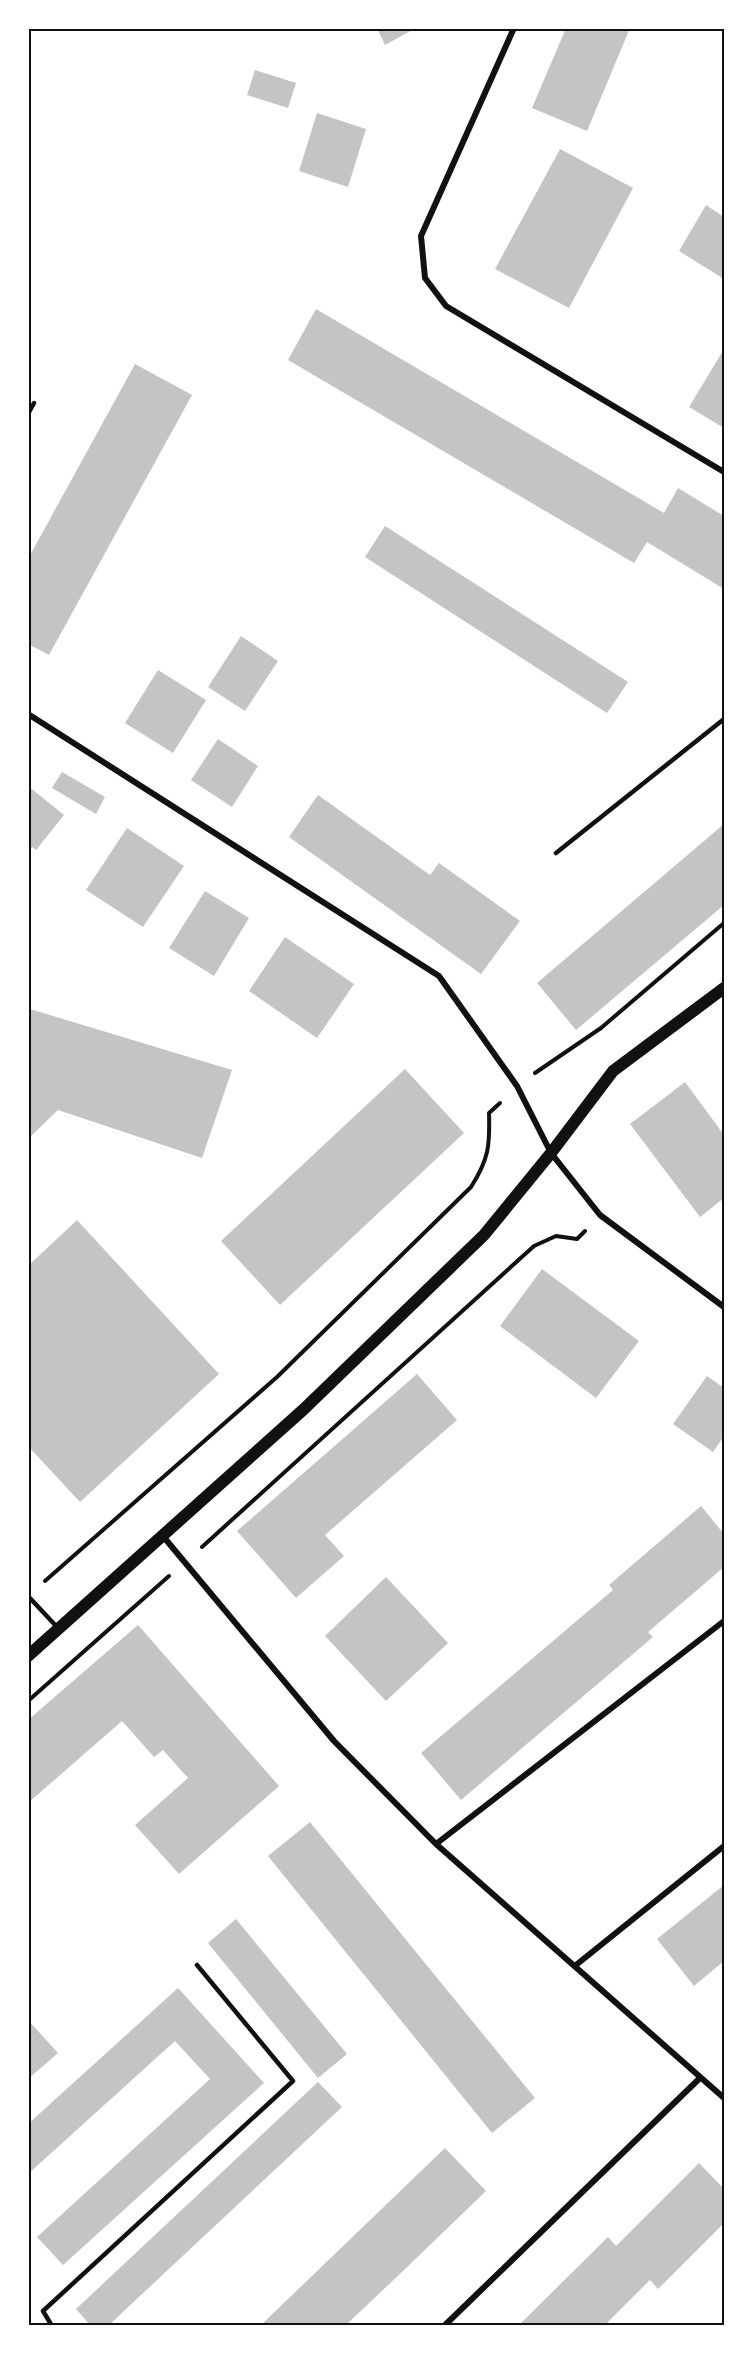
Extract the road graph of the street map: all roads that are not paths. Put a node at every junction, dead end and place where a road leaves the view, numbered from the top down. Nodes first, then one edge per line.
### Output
1 (514, 28) edge
2 (34, 403) dead end
3 (28, 414) edge
4 (724, 472) edge
5 (28, 714) edge
6 (724, 719) edge
7 (556, 853) dead end
8 (724, 987) edge
9 (551, 1153) junction
10 (724, 1306) edge
11 (162, 1535) junction
12 (29, 1597) edge
13 (724, 1621) edge
14 (59, 1629) junction
15 (28, 1656) edge
16 (436, 1844) junction
17 (724, 1846) edge
18 (197, 1965) dead end
19 (576, 1965) junction
20 (700, 2078) junction
21 (724, 2098) edge
22 (52, 2325) edge
23 (444, 2325) edge

1 - 4 street
2 - 3 lane
5 - 9 street
6 - 7 lane
8 - 9 main road
9 - 10 street
9 - 11 main road
11 - 14 main road
11 - 16 street
12 - 14 lane
13 - 16 street
14 - 15 main road
16 - 19 street
17 - 19 street
18 - 22 lane
19 - 20 street
20 - 21 street
20 - 23 street

